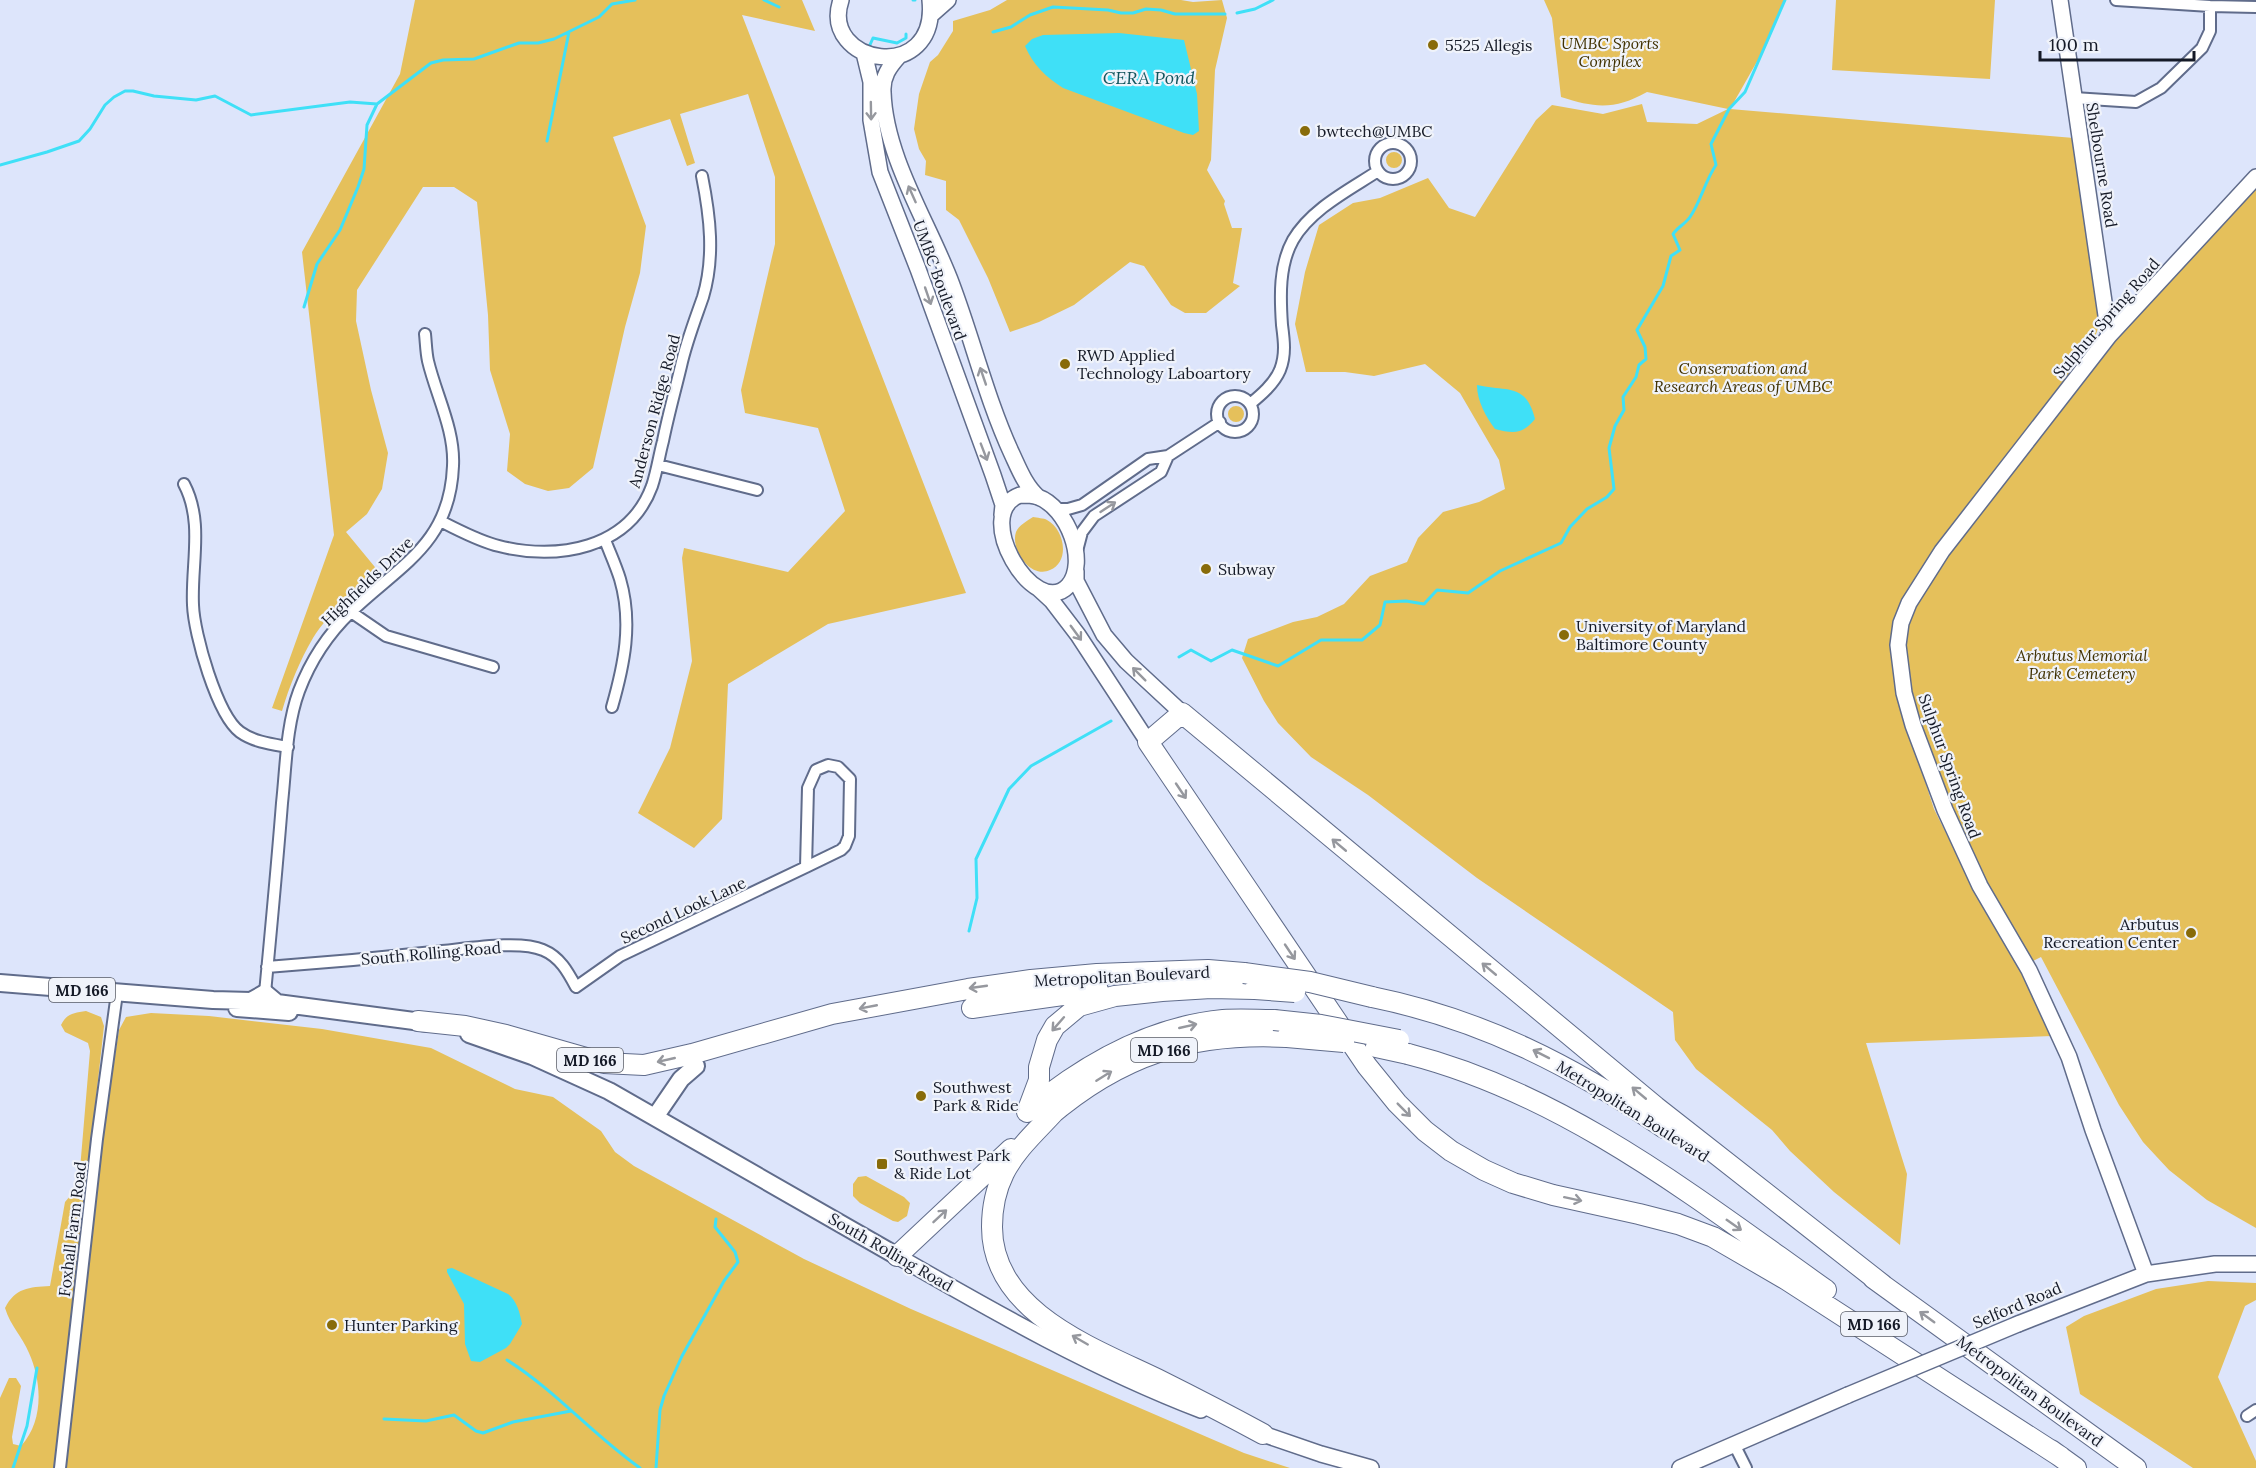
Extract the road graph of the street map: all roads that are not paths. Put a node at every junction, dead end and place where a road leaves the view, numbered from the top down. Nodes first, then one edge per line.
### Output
1 (841, 0) edge
2 (948, 0) edge
3 (2060, 0) edge
4 (2116, 0) edge
5 (2210, 6) junction
6 (2256, 7) edge
7 (931, 8) edge
8 (864, 53) junction
9 (899, 56) junction
10 (2074, 98) junction
11 (1378, 171) dead end
12 (702, 176) dead end
13 (2256, 177) edge
14 (425, 334) dead end
15 (2109, 336) junction
16 (1250, 405) junction
17 (1220, 423) junction
18 (1168, 456) junction
19 (658, 465) junction
20 (184, 484) dead end
21 (757, 490) dead end
22 (1038, 497) junction
23 (1054, 509) junction
24 (1002, 515) junction
25 (440, 522) junction
26 (605, 540) junction
27 (1076, 553) junction
28 (1076, 571) junction
29 (1039, 589) junction
30 (351, 612) junction
31 (493, 667) dead end
32 (612, 707) dead end
33 (1182, 713) junction
34 (1148, 742) junction
35 (288, 747) junction
36 (806, 867) junction
37 (267, 967) junction
38 (1250, 981) junction
39 (0, 983) edge
40 (576, 987) joint
41 (117, 993) junction
42 (264, 993) junction
43 (176, 996) junction
44 (972, 1008) dead end
45 (418, 1020) junction
46 (763, 1034) junction
47 (1404, 1047) junction
48 (696, 1066) joint
49 (1056, 1110) junction
50 (656, 1117) junction
51 (897, 1256) junction
52 (2256, 1264) edge
53 (2146, 1274) junction
54 (1883, 1285) junction
55 (1263, 1434) junction
56 (1735, 1446) junction
57 (2069, 1463) edge
58 (60, 1468) edge
59 (1371, 1468) edge
60 (1680, 1468) edge
61 (1746, 1468) edge
62 (2137, 1468) edge

1 - 8 main road
2 - 7 main road
3 - 10 main road, Shelbourne Road
4 - 5 street
5 - 6 street
5 - 10 street
7 - 9 main road
8 - 9 main road
8 -> 24 main road, UMBC Boulevard
22 -> 9 main road, UMBC Boulevard
10 - 15 main road, Shelbourne Road
11 - 16 street
12 - 19 street, Anderson Ridge Road
13 - 15 main road, Sulphur Spring Road
14 - 25 street, Highfields Drive
15 - 53 main road, Sulphur Spring Road
16 - 17 street
16 - 17 street
17 - 18 street
18 - 23 street
27 -> 18 street
19 - 21 street
19 - 26 street, Anderson Ridge Road
20 - 35 street
22 - 23 main road
22 - 24 main road
23 - 27 main road
24 - 29 main road
25 - 26 street, Anderson Ridge Road
25 - 30 street, Highfields Drive
26 - 32 street
27 - 28 main road
28 - 29 main road
33 -> 28 main road
29 -> 34 main road
30 - 31 street
30 - 35 street, Highfields Drive
33 - 34 highway
54 -> 33 highway
34 -> 57 highway
35 - 37 street, Highfields Drive
36 - 36 street, Second Look Lane
36 - 40 street, Second Look Lane
37 - 40 street, South Rolling Road
37 - 42 street, Highfields Drive
38 - 44 highway
38 -> 46 highway, Metropolitan Boulevard / MD 166
38 -> 47 highway, bridge
54 -> 38 highway, Metropolitan Boulevard / MD 166, bridge
39 - 41 main road, South Rolling Road / MD 166
41 - 43 main road, South Rolling Road / MD 166
41 - 58 street, Foxhall Farm Road
42 - 43 main road, South Rolling Road / MD 166
42 - 45 main road, South Rolling Road / MD 166
43 - 45 main road, South Rolling Road / MD 166
46 -> 45 highway, MD 166
45 - 50 main road, South Rolling Road / MD 166
46 - 48 highway
49 -> 47 highway, MD 166, bridge
47 -> 57 highway, MD 166
48 - 50 main road
51 -> 49 highway, MD 166
55 -> 49 highway
50 - 51 main road, South Rolling Road / MD 166
51 - 55 main road, South Rolling Road
52 - 53 main road, Selford Road
53 - 56 main road, Selford Road, bridge
62 -> 54 highway, Metropolitan Boulevard / MD 166
55 - 59 main road, South Rolling Road
56 - 60 main road
56 - 61 street

